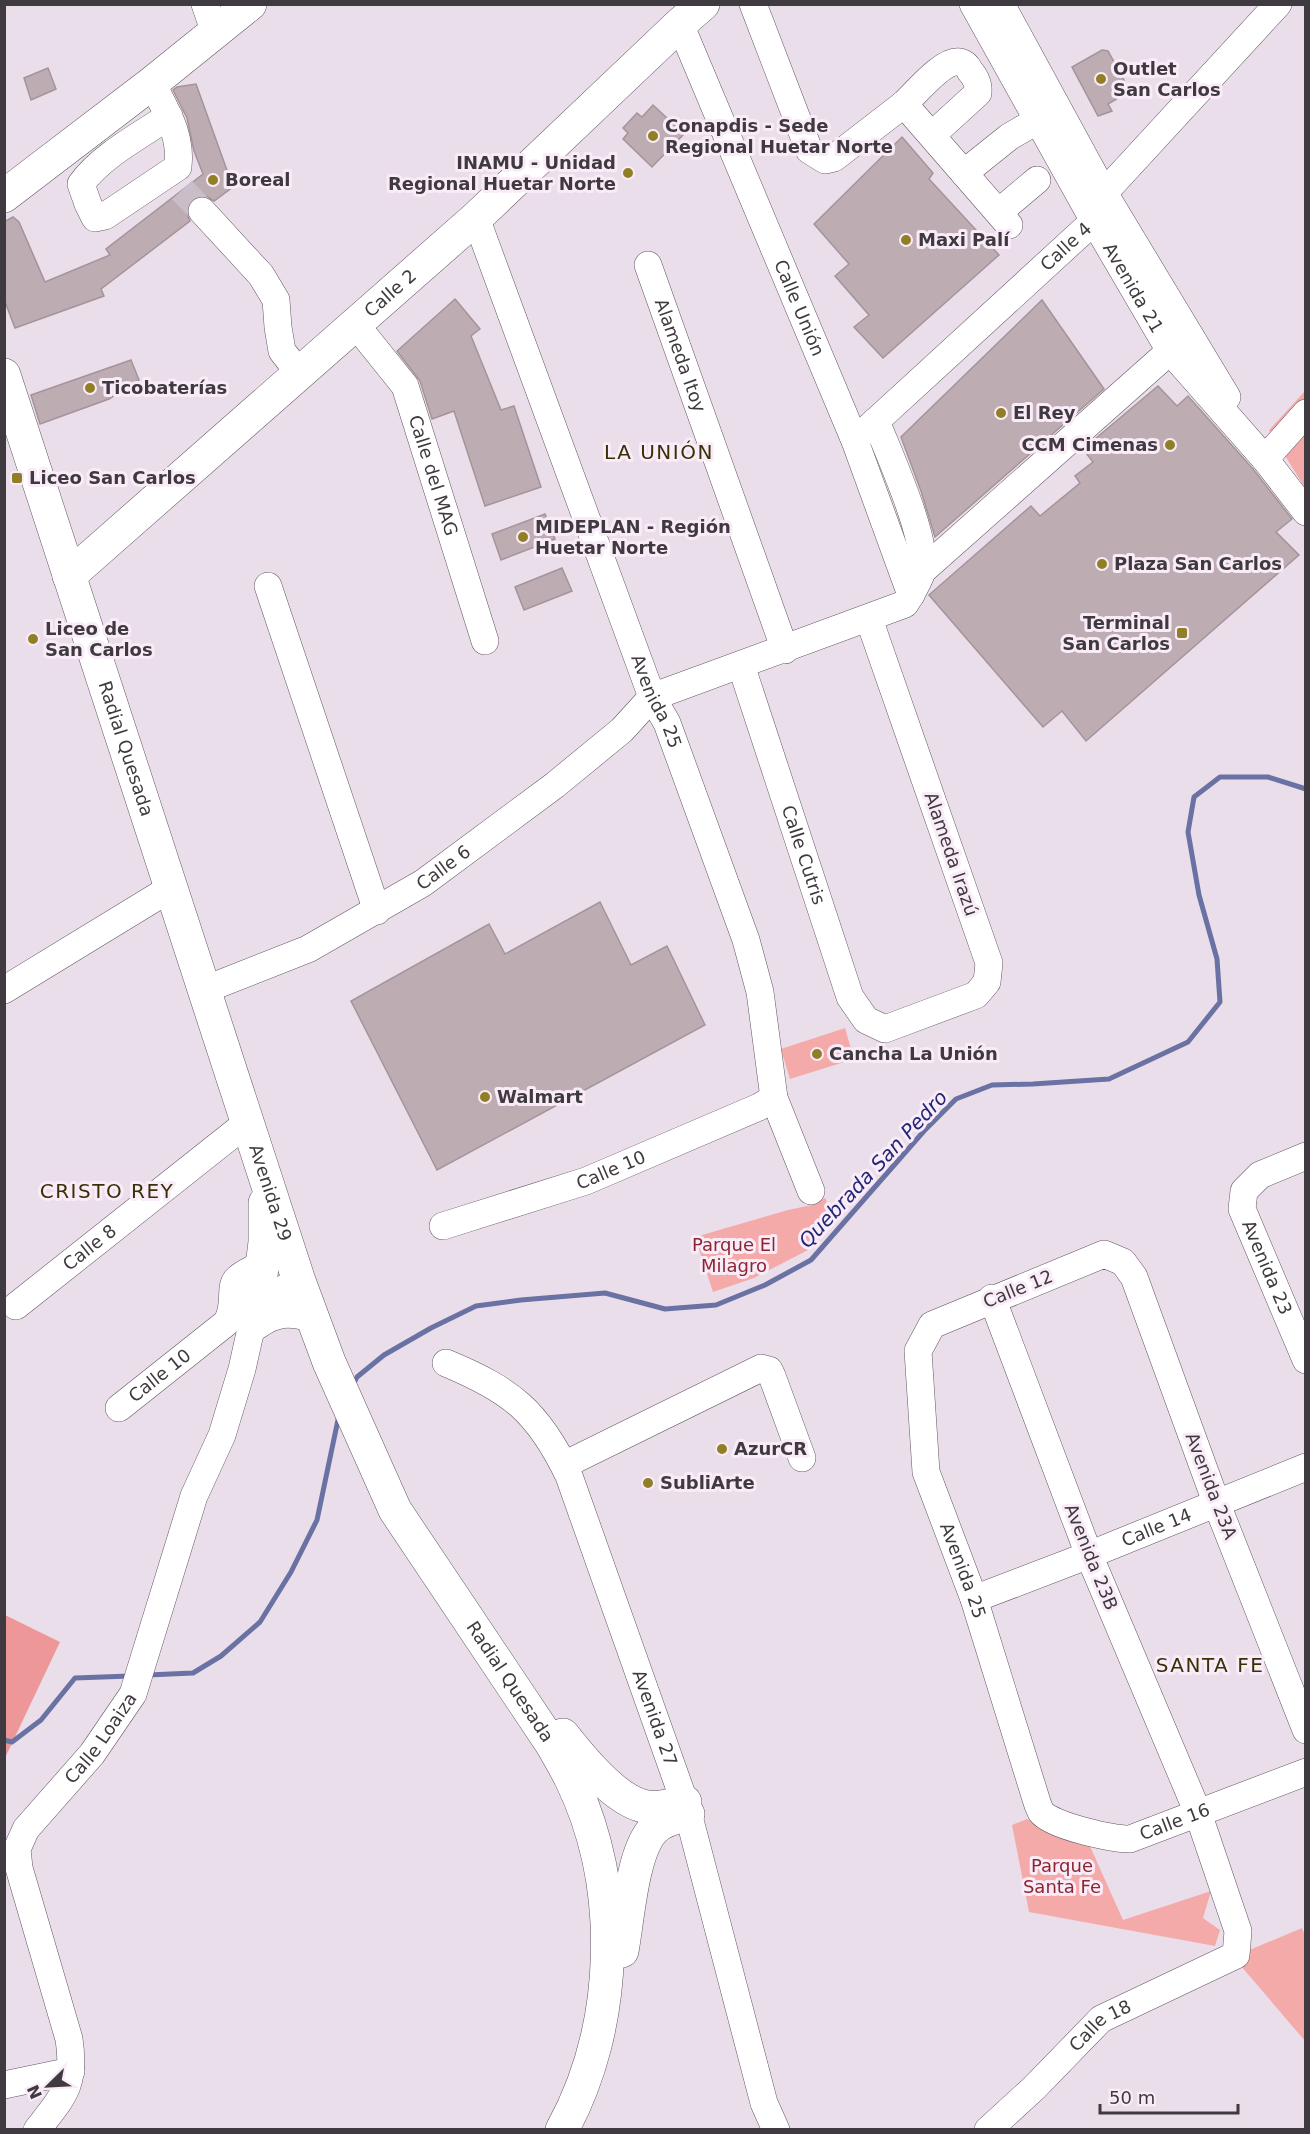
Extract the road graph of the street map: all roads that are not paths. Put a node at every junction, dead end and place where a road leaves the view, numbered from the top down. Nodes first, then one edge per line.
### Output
1 (250, 4) edge
2 (753, 4) edge
3 (973, 4) edge
4 (1001, 4) edge
5 (1278, 4) edge
6 (691, 14) edge
7 (210, 19) edge
8 (152, 83) junction
9 (904, 104) junction
10 (169, 116) junction
11 (1038, 120) junction
12 (932, 135) junction
13 (72, 145) junction
14 (964, 173) junction
15 (87, 176) junction
16 (1037, 180) dead end
17 (1104, 192) junction
18 (4, 196) edge
19 (202, 211) tunnel mouth
20 (476, 218) junction
21 (1094, 221) junction
22 (648, 265) dead end
23 (357, 325) junction
24 (1170, 351) junction
25 (300, 374) junction
26 (4, 375) edge
27 (1305, 413) edge
28 (876, 421) junction
29 (855, 441) junction
30 (1265, 459) junction
31 (1305, 512) edge
32 (69, 576) junction
33 (916, 583) junction
34 (268, 586) dead end
35 (869, 619) junction
36 (485, 641) dead end
37 (785, 650) junction
38 (741, 665) junction
39 (652, 697) junction
40 (171, 888) junction
41 (377, 911) junction
42 (4, 990) edge
43 (204, 990) junction
44 (885, 1029) joint
45 (774, 1098) junction
46 (249, 1122) junction
47 (1305, 1156) edge
48 (811, 1191) dead end
49 (443, 1226) dead end
50 (1104, 1254) joint
51 (270, 1292) junction
52 (992, 1298) junction
53 (16, 1306) dead end
54 (1297, 1314) edge
55 (312, 1315) junction
56 (932, 1325) joint
57 (1305, 1360) edge
58 (446, 1363) dead end
59 (119, 1408) dead end
60 (802, 1458) dead end
61 (564, 1465) junction
62 (1305, 1467) edge
63 (1216, 1502) junction
64 (1089, 1555) junction
65 (974, 1599) junction
66 (510, 1680) junction
67 (1305, 1730) edge
68 (1305, 1772) edge
69 (687, 1808) junction
70 (1042, 1813) joint
71 (1198, 1813) junction
72 (599, 2036) junction
73 (71, 2071) junction
74 (4, 2085) edge
75 (37, 2130) edge
76 (562, 2130) edge
77 (776, 2130) edge
78 (988, 2130) edge

1 - 7 main road
2 - 9 street
3 - 11 street, Avenida 21
4 - 17 street, Avenida 21
5 - 17 street, Calle 4
6 - 20 main road, Calle 2
6 - 29 street, Calle Unión
7 - 8 main road
8 - 10 street
8 - 13 main road
9 - 12 street
9 - 12 street
10 - 15 street
10 - 15 street
11 - 14 street
11 - 21 street, Avenida 21
12 - 14 street
13 - 15 street
13 - 18 main road
14 - 16 street
17 - 21 street, Calle 4
17 - 30 street, Avenida 21
19 - 25 street
20 - 23 main road, Calle 2
20 - 39 street, Avenida 25
21 - 24 street, Avenida 21
21 - 28 street, Calle 4
22 - 37 street, Alameda Itoy
23 - 25 main road, Calle 2
23 - 36 street, Calle del MAG
24 - 30 street, Avenida 21
24 - 33 street
25 - 32 main road, Calle 2
26 - 32 main road, Radial Quesada
27 - 30 street
28 - 29 street, Calle 4
28 - 33 street
29 - 33 street, Calle Unión
30 - 31 street, Avenida 21
32 - 40 main road, Radial Quesada
33 - 35 street
34 - 41 street
35 - 37 street
35 - 44 street, Alameda Irazú
37 - 38 street
38 - 39 street
38 - 44 street, Calle Cutris
39 - 41 street, Calle 6
39 - 45 street, Avenida 25
40 - 42 street
40 - 43 main road, Radial Quesada
41 - 43 street, Calle 6
43 - 46 main road, Radial Quesada
45 - 48 street, Avenida 25
45 - 49 street, Calle 10
46 - 51 main road, Avenida 29
46 - 53 street, Calle 8
47 - 54 street, Avenida 23
50 - 52 street, Calle 12
50 - 63 street, Avenida 23A
51 - 55 main road, Radial Quesada
51 - 55 main road
51 - 59 street, Calle 10
51 - 73 street, Calle Loaiza
52 - 56 street, Calle 12
52 - 64 street, Avenida 23B
54 - 57 street, Avenida 23
55 - 66 main road, Radial Quesada
56 - 65 street, Avenida 25
58 - 61 street, Avenida 27
60 - 61 street
61 - 69 street, Avenida 27
62 - 63 street, Calle 14
63 - 64 street, Calle 14
63 - 67 street, Avenida 23A
64 - 65 street, Calle 14
64 - 71 street, Avenida 23B
65 - 70 street, Avenida 25
66 - 69 main road
66 - 72 main road, Radial Quesada
68 - 71 street, Calle 16
69 - 72 main road
69 - 77 street, Avenida 27
70 - 71 street, Calle 16
71 - 78 street, Calle 18
72 - 76 main road, Radial Quesada
73 - 74 street
73 - 75 street, Calle Loaiza

